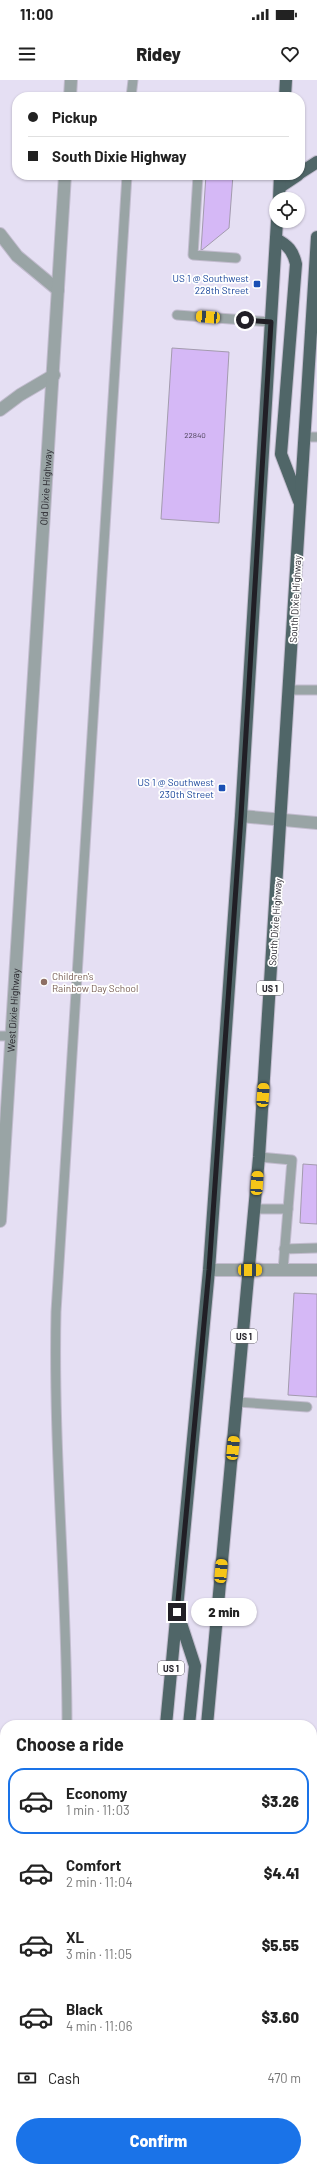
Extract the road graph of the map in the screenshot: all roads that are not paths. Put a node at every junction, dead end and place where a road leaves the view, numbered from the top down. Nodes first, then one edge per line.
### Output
1 (71, 80) edge
2 (132, 80) edge
3 (286, 80) edge
4 (70, 92) edge
5 (132, 92) edge
6 (285, 92) edge
7 (317, 162) edge
8 (305, 170) edge
9 (65, 180) edge
10 (126, 180) edge
11 (198, 180) edge
12 (280, 181) edge
13 (279, 192) edge
14 (277, 228) edge
15 (0, 234) edge
16 (317, 237) edge
17 (276, 239) junction
18 (236, 258) dead end
19 (58, 290) junction
20 (177, 315) dead end
21 (271, 322) junction
22 (54, 375) junction
23 (0, 410) edge
24 (311, 437) edge
25 (301, 506) junction
26 (289, 690) junction
27 (317, 690) edge
28 (26, 800) joint
29 (241, 816) junction
30 (281, 820) junction
31 (317, 823) edge
32 (6, 1036) edge
33 (5, 1076) edge
34 (259, 1157) junction
35 (255, 1209) junction
36 (288, 1209) junction
37 (0, 1221) edge
38 (317, 1248) edge
39 (284, 1249) junction
40 (209, 1270) junction
41 (250, 1270) junction
42 (283, 1270) junction
43 (317, 1270) edge
44 (237, 1402) junction
45 (307, 1407) dead end
46 (177, 1612) junction
47 (67, 1720) edge
48 (166, 1720) edge
49 (190, 1720) edge
50 (207, 1720) edge

1 - 4 street
2 - 5 lane
3 - 6 highway
7 - 8 highway
9 - 19 street, Old Dixie Highway
10 - 47 lane
11 - 18 lane
12 - 13 highway
14 - 17 highway, US 1
15 - 19 street
16 - 24 highway, South Dixie Highway / US 1
17 - 21 highway, US 1
17 - 25 highway
19 - 22 street, Old Dixie Highway
20 - 21 lane
21 - 29 highway, US 1
22 - 23 street
22 - 28 street, Old Dixie Highway
24 - 25 highway, South Dixie Highway / US 1
25 - 26 highway, South Dixie Highway / US 1
26 - 27 lane
26 - 30 highway, South Dixie Highway / US 1
28 - 32 street, West Dixie Highway
29 - 30 street
29 - 40 highway, US 1
30 - 31 street
30 - 34 highway, South Dixie Highway / US 1
32 - 33 street, West Dixie Highway
33 - 37 street, West Dixie Highway
34 - 35 highway, South Dixie Highway / US 1
34 - 36 lane
35 - 36 lane
35 - 41 highway, South Dixie Highway / US 1
36 - 39 lane
38 - 39 lane
39 - 42 lane
40 - 41 street
40 - 46 highway, US 1
41 - 42 street
41 - 44 highway, South Dixie Highway / US 1
42 - 43 street
44 - 45 lane
44 - 50 highway, South Dixie Highway / US 1
46 - 48 highway, US 1
46 - 49 highway

